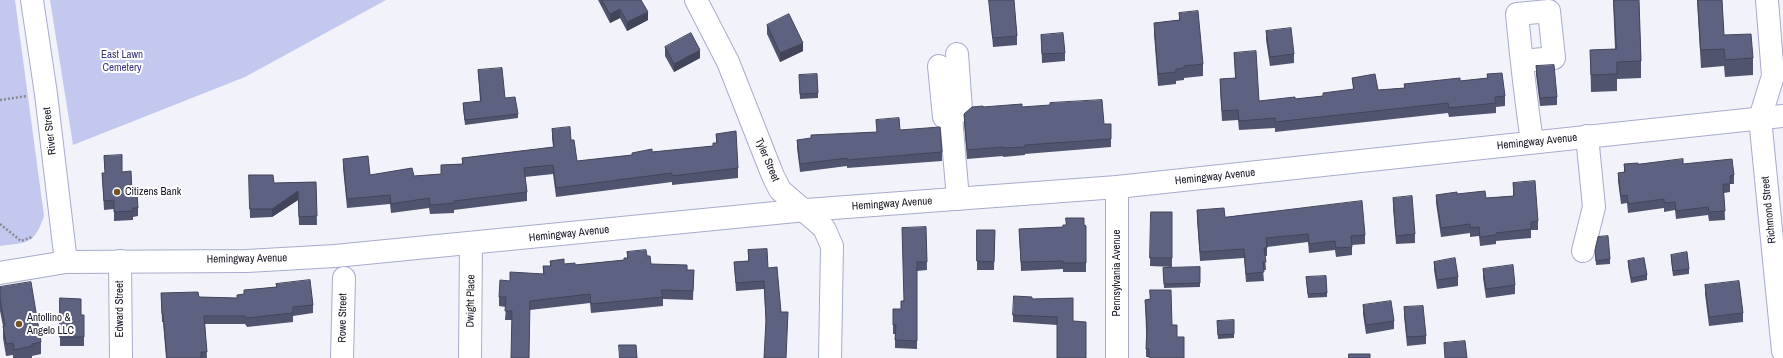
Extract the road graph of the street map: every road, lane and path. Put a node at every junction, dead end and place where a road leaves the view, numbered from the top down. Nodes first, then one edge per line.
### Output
1 (32, 0) edge
2 (696, 0) edge
3 (1767, 0) edge
4 (957, 54) dead end
5 (1522, 61) dead end
6 (939, 66) dead end
7 (46, 94) junction
8 (0, 100) edge
9 (1783, 116) edge
10 (951, 117) junction
11 (1760, 118) junction
12 (1587, 136) junction
13 (1532, 142) junction
14 (1117, 187) junction
15 (958, 199) junction
16 (806, 210) junction
17 (0, 224) edge
18 (32, 237) dead end
19 (471, 243) junction
20 (1583, 251) dead end
21 (120, 261) junction
22 (66, 262) junction
23 (0, 273) edge
24 (344, 278) dead end
25 (1783, 351) edge
26 (121, 358) edge
27 (342, 358) edge
28 (470, 358) edge
29 (830, 358) edge
30 (1117, 358) edge

1 - 7 main road, River Street
2 - 16 main road, Tyler Street
3 - 11 main road
4 - 10 main road
5 - 13 main road
6 - 10 main road
7 - 8 path
7 - 22 main road, River Street
9 - 11 main road, Hemingway Avenue
10 - 15 main road
11 - 12 main road, Hemingway Avenue
11 - 25 main road, Richmond Street
12 - 13 main road, Hemingway Avenue
12 - 20 main road
13 - 14 main road, Hemingway Avenue
14 - 15 main road, Hemingway Avenue
14 - 30 main road, Pennsylvania Avenue
15 - 16 main road, Hemingway Avenue
16 - 19 main road, Hemingway Avenue
16 - 29 main road, Tyler Street
17 - 18 path
19 - 21 main road, Hemingway Avenue
19 - 28 main road, Dwight Place
21 - 22 main road, Hemingway Avenue
21 - 26 main road, Edward Street
22 - 23 main road, Hemingway Avenue
24 - 27 main road, Rowe Street

